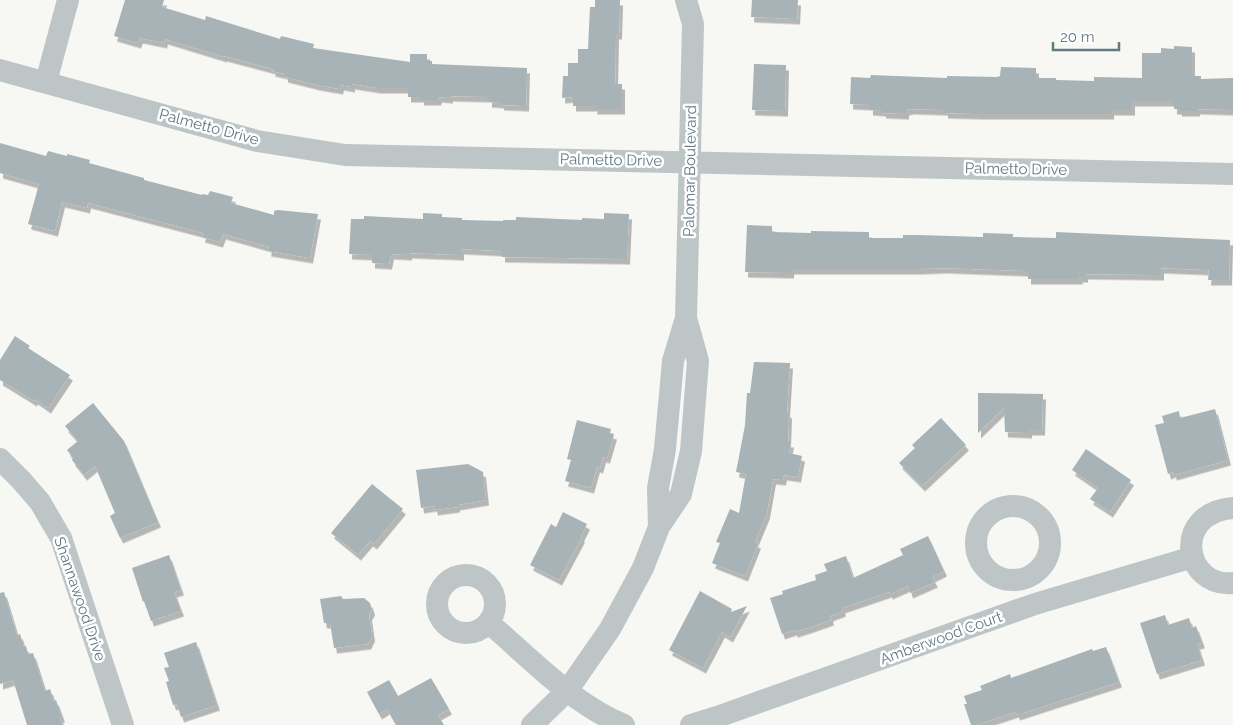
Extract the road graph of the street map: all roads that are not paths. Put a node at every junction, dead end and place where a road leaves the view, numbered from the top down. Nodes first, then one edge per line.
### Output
1 (68, 0) edge
2 (686, 0) edge
3 (701, 0) edge
4 (693, 24) junction
5 (0, 70) edge
6 (46, 82) junction
7 (690, 162) junction
8 (1233, 174) edge
9 (0, 459) edge
10 (1233, 508) edge
11 (1193, 557) junction
12 (1024, 579) dead end
13 (1233, 583) edge
14 (1035, 604) junction
15 (489, 623) dead end
16 (567, 691) junction
17 (123, 725) edge
18 (532, 725) edge
19 (624, 725) edge
20 (691, 725) edge

1 - 6 street
2 - 4 street, Palomar Boulevard
3 - 4 street, Palomar Boulevard
4 - 7 street, Palomar Boulevard
5 - 6 street, Palmetto Drive
6 - 7 street, Palmetto Drive
7 - 8 street, Palmetto Drive
7 - 16 street, Palomar Boulevard
9 - 17 street, Shannawood Drive
10 - 11 street
11 - 13 street
11 - 14 street, Amberwood Court
12 - 14 street
14 - 20 street, Amberwood Court
15 - 16 street
16 - 18 street, Palomar Boulevard
16 - 19 street

